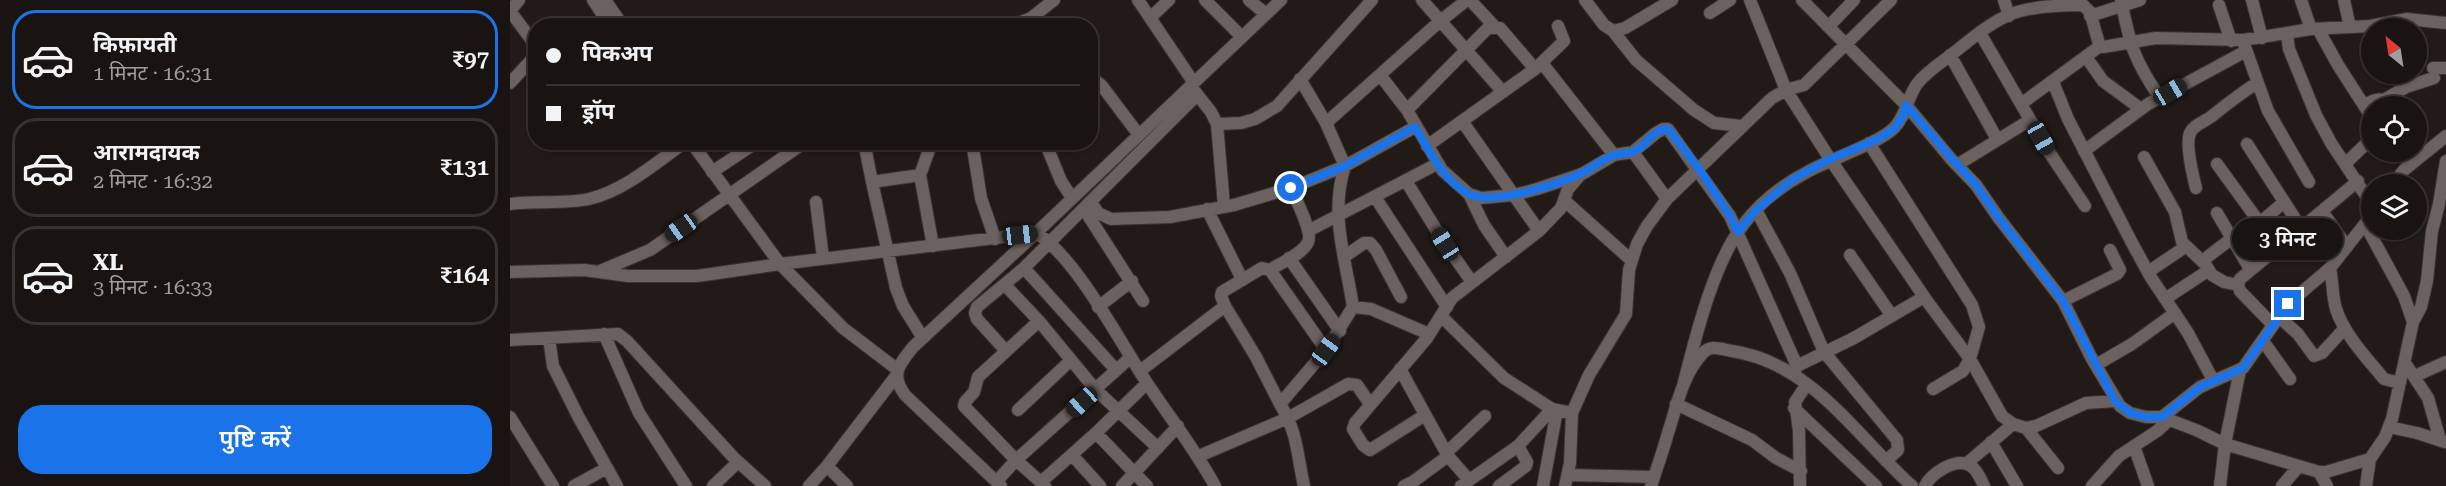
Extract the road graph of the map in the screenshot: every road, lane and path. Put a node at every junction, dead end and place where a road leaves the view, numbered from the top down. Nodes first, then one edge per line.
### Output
1 (519, 0) edge
2 (593, 0) edge
3 (605, 0) edge
4 (1054, 0) edge
5 (1138, 0) edge
6 (1169, 0) edge
7 (1205, 0) edge
8 (1249, 0) edge
9 (1281, 0) edge
10 (1372, 0) edge
11 (1422, 0) edge
12 (1469, 0) edge
13 (1585, 0) edge
14 (1672, 0) edge
15 (1730, 0) edge
16 (1750, 0) edge
17 (1802, 0) edge
18 (1854, 0) edge
19 (1891, 0) edge
20 (2004, 0) edge
21 (2140, 0) edge
22 (2252, 0) edge
23 (2344, 0) edge
24 (2302, 1) edge
25 (2122, 2) edge
26 (2056, 4) edge
27 (2219, 5) dead end
28 (510, 11) edge
29 (1710, 13) dead end
30 (1266, 14) junction
31 (2009, 16) junction
32 (2090, 16) junction
33 (605, 18) edge
34 (617, 18) edge
35 (1030, 18) edge
36 (1150, 18) junction
37 (1439, 22) junction
38 (2446, 23) edge
39 (1558, 26) dead end
40 (1829, 26) junction
41 (1495, 27) junction
42 (2350, 27) junction
43 (2315, 29) junction
44 (1613, 30) junction
45 (1980, 33) junction
46 (2287, 34) junction
47 (528, 35) edge
48 (1242, 37) junction
49 (2262, 38) junction
50 (2129, 41) junction
51 (1848, 44) junction
52 (2240, 44) junction
53 (2100, 46) junction
54 (1467, 52) junction
55 (1950, 55) junction
56 (2086, 57) junction
57 (528, 64) edge
58 (1539, 66) junction
59 (2446, 68) edge
60 (1380, 75) junction
61 (1300, 79) junction
62 (2053, 82) junction
63 (510, 83) edge
64 (1098, 83) edge
65 (2257, 83) junction
66 (1194, 88) junction
67 (1786, 90) junction
68 (1503, 92) junction
69 (2396, 96) edge
70 (2160, 98) junction
71 (2361, 100) edge
72 (2021, 104) junction
73 (1906, 105) junction
74 (2141, 109) junction
75 (1407, 110) junction
76 (2030, 120) junction
77 (1462, 121) junction
78 (1326, 123) junction
79 (1217, 124) junction
80 (1741, 126) junction
81 (1415, 127) junction
82 (1139, 135) junction
83 (2446, 136) edge
84 (1997, 139) junction
85 (1869, 143) junction
86 (2247, 144) dead end
87 (1427, 146) junction
88 (2361, 149) edge
89 (674, 150) edge
90 (697, 150) edge
91 (745, 150) edge
92 (793, 150) edge
93 (866, 150) edge
94 (929, 150) edge
95 (973, 150) edge
96 (1048, 150) edge
97 (2084, 151) junction
98 (1633, 152) junction
99 (2427, 152) edge
100 (1614, 155) junction
101 (2144, 157) dead end
102 (1830, 159) junction
103 (2446, 161) edge
104 (2414, 162) edge
105 (1437, 164) junction
106 (2217, 164) dead end
107 (2345, 164) junction
108 (1957, 165) junction
109 (1345, 166) junction
110 (1699, 169) junction
111 (712, 172) junction
112 (1582, 174) junction
113 (2401, 174) edge
114 (920, 175) junction
115 (1406, 181) junction
116 (2358, 181) junction
117 (872, 182) junction
118 (2309, 182) dead end
119 (2361, 186) edge
120 (1291, 188) junction
121 (2196, 188) dead end
122 (728, 195) junction
123 (1469, 195) junction
124 (1514, 195) junction
125 (1375, 197) junction
126 (1072, 198) junction
127 (1667, 199) junction
128 (1565, 201) junction
129 (816, 202) dead end
130 (2284, 202) junction
131 (510, 204) edge
132 (1088, 206) junction
133 (1224, 206) junction
134 (2085, 206) dead end
135 (1207, 210) junction
136 (1756, 210) junction
137 (2322, 211) junction
138 (2217, 213) dead end
139 (2442, 215) edge
140 (1338, 217) junction
141 (2259, 222) junction
142 (2301, 228) junction
143 (2361, 228) edge
144 (1308, 231) junction
145 (1539, 231) junction
146 (1738, 232) junction
147 (1036, 233) junction
148 (995, 238) junction
149 (2231, 239) junction
150 (2378, 240) edge
151 (1051, 242) junction
152 (933, 246) junction
153 (2185, 247) junction
154 (2347, 247) junction
155 (2110, 250) dead end
156 (888, 251) junction
157 (2270, 253) junction
158 (1850, 255) dead end
159 (1344, 257) junction
160 (1506, 257) junction
161 (823, 258) junction
162 (1289, 258) junction
163 (1631, 260) junction
164 (780, 264) junction
165 (2205, 265) junction
166 (1024, 268) junction
167 (2330, 268) junction
168 (2250, 269) junction
169 (1270, 270) junction
170 (510, 272) edge
171 (599, 272) junction
172 (2148, 272) junction
173 (1242, 279) junction
174 (1132, 281) junction
175 (1472, 282) junction
176 (1005, 285) junction
177 (2238, 285) junction
178 (1401, 297) dead end
179 (1924, 297) junction
180 (2165, 299) junction
181 (1143, 301) dead end
182 (2063, 301) junction
183 (1225, 306) junction
184 (1098, 307) junction
185 (1353, 307) junction
186 (1445, 312) junction
187 (2175, 313) junction
188 (1892, 316) junction
189 (1039, 321) junction
190 (2276, 321) junction
191 (2413, 322) junction
192 (2345, 328) junction
193 (1340, 331) junction
194 (604, 334) junction
195 (1429, 334) junction
196 (549, 338) junction
197 (923, 338) junction
198 (510, 340) edge
199 (2263, 341) junction
200 (1326, 350) junction
201 (1006, 351) junction
202 (1824, 352) junction
203 (1131, 357) junction
204 (1970, 359) junction
205 (1070, 361) junction
206 (2446, 362) edge
207 (2404, 363) junction
208 (2096, 365) junction
209 (1400, 369) junction
210 (1116, 370) junction
211 (1796, 370) junction
212 (2240, 370) junction
213 (1140, 371) junction
214 (897, 373) junction
215 (2415, 376) junction
216 (2290, 379) dead end
217 (2213, 380) junction
218 (1684, 382) junction
219 (1147, 383) junction
220 (2400, 383) junction
221 (1807, 384) junction
222 (1095, 389) junction
223 (1933, 389) dead end
224 (2115, 401) junction
225 (1280, 404) junction
226 (1370, 404) junction
227 (1676, 404) junction
228 (1794, 408) junction
229 (1554, 409) junction
230 (1018, 410) dead end
231 (1119, 412) junction
232 (1572, 413) junction
233 (1425, 415) junction
234 (1485, 416) dead end
235 (510, 417) edge
236 (1288, 418) junction
237 (2165, 419) junction
238 (2013, 424) junction
239 (1178, 426) junction
240 (2389, 427) junction
241 (2026, 428) junction
242 (1096, 433) junction
243 (2443, 441) edge
244 (1991, 442) junction
245 (2225, 444) junction
246 (1518, 446) junction
247 (2134, 446) junction
248 (1158, 448) junction
249 (1072, 455) junction
250 (1447, 455) junction
251 (1199, 456) junction
252 (2370, 459) junction
253 (1016, 460) junction
254 (1886, 461) junction
255 (738, 462) junction
256 (1966, 464) junction
257 (827, 466) junction
258 (2299, 466) junction
259 (607, 468) junction
260 (2058, 468) dead end
261 (1801, 471) junction
262 (2319, 472) junction
263 (1135, 474) junction
264 (1566, 480) edge
265 (1472, 482) edge
266 (1653, 482) edge
267 (999, 484) edge
268 (1043, 484) edge
269 (1210, 484) edge
270 (551, 485) edge
271 (574, 486) edge
272 (617, 486) edge
273 (686, 486) edge
274 (713, 486) edge
275 (765, 486) edge
276 (809, 486) edge
277 (847, 486) edge
278 (1100, 486) edge
279 (1122, 486) edge
280 (1147, 486) edge
281 (1304, 486) edge
282 (1404, 486) edge
283 (1499, 486) edge
284 (1544, 486) edge
285 (1800, 486) edge
286 (1876, 486) edge
287 (1912, 486) edge
288 (1925, 486) edge
289 (1984, 486) edge
290 (2017, 486) edge
291 (2092, 486) edge
292 (2148, 486) edge
293 (2220, 486) edge
294 (2282, 486) edge
295 (2327, 486) edge
296 (2366, 486) edge

1 - 28 street
2 - 33 street
3 - 34 street
4 - 35 street
5 - 36 street
6 - 36 street
7 - 48 street
8 - 30 street
9 - 30 street
10 - 61 street
11 - 37 street
12 - 37 street
12 - 41 street
13 - 44 street
14 - 44 street
15 - 29 street
16 - 67 street
17 - 40 street
18 - 40 street
19 - 51 street
20 - 31 street
21 - 25 street
22 - 49 street
23 - 42 street
24 - 43 street
25 - 32 street
25 - 50 street
26 - 31 street
26 - 32 street
27 - 52 street
28 - 47 street
30 - 48 street
31 - 45 street
32 - 53 street
36 - 66 street
37 - 54 street
37 - 60 street
38 - 42 street
39 - 58 street
40 - 51 street
41 - 54 street
41 - 58 street
42 - 43 street
43 - 46 street
43 - 71 street
44 - 80 street
45 - 55 street
45 - 72 street
46 - 49 street
46 - 107 street
48 - 66 street
49 - 52 street
50 - 52 street
50 - 53 street
50 - 70 street
51 - 67 street
51 - 73 street
52 - 65 street
52 - 70 street
53 - 56 street
54 - 68 street
54 - 75 street
55 - 73 street
55 - 84 street
56 - 62 street
56 - 74 street
57 - 63 street
58 - 68 street
58 - 100 street
59 - 69 street
60 - 75 street
60 - 78 street
61 - 78 street
61 - 79 street
62 - 72 street
62 - 97 street
64 - 82 street
65 - 118 street
65 - 121 street
66 - 79 street
66 - 82 street
66 - 132 street
67 - 80 street
67 - 102 street
68 - 77 street
70 - 74 street
72 - 76 street
73 - 85 street
73 - 108 street
74 - 97 street
75 - 81 street
76 - 84 street
76 - 134 street
77 - 87 street
77 - 124 street
78 - 109 street
79 - 133 street
80 - 110 street
81 - 87 street
81 - 109 street
82 - 126 street
83 - 99 street
84 - 108 street
85 - 102 street
85 - 204 street
86 - 130 street
87 - 105 street
88 - 107 street
89 - 131 street
90 - 111 street
91 - 111 street
92 - 122 street
93 - 117 street
94 - 114 street
95 - 148 street
96 - 126 street
97 - 172 street
98 - 100 street
98 - 110 street
98 - 127 street
100 - 112 street
101 - 153 street
102 - 136 street
102 - 179 street
103 - 139 street
104 - 113 street
105 - 115 street
105 - 123 street
106 - 141 street
107 - 116 street
108 - 182 street
109 - 120 street
109 - 140 street
110 - 127 street
110 - 146 street
111 - 122 street
112 - 124 street
112 - 128 street
114 - 117 street
114 - 152 street
115 - 125 street
115 - 175 street
116 - 119 street
116 - 137 street
117 - 156 street
120 - 133 street
120 - 144 street
122 - 164 street
122 - 171 street
123 - 124 street
123 - 160 street
124 - 145 street
125 - 140 street
125 - 186 street
126 - 147 street
127 - 163 street
128 - 145 street
128 - 163 street
129 - 161 street
130 - 141 street
130 - 142 street
132 - 135 street
132 - 151 street
132 - 174 street
133 - 135 street
135 - 173 street
136 - 146 street
136 - 202 street
137 - 142 street
137 - 154 street
138 - 149 street
139 - 191 street
140 - 144 street
140 - 159 street
141 - 157 street
142 - 157 street
143 - 154 street
144 - 162 street
145 - 160 street
146 - 211 street
146 - 218 street
147 - 148 street
147 - 151 street
147 - 197 street
148 - 152 street
149 - 165 street
149 - 168 street
150 - 191 street
151 - 166 street
151 - 184 street
152 - 156 street
153 - 165 street
153 - 172 street
154 - 167 street
155 - 182 street
156 - 161 street
156 - 197 street
157 - 168 street
158 - 188 street
159 - 178 street
159 - 185 street
160 - 175 street
161 - 164 street
162 - 169 street
162 - 193 street
163 - 232 street
164 - 171 street
164 - 214 street
165 - 177 street
165 - 180 street
166 - 176 street
166 - 210 street
167 - 190 street
167 - 192 street
168 - 177 street
169 - 173 street
169 - 200 street
170 - 171 street
172 - 180 street
173 - 183 street
174 - 181 street
174 - 184 street
175 - 186 street
176 - 189 street
176 - 201 street
177 - 190 street
179 - 188 street
179 - 204 street
180 - 187 street
182 - 208 street
183 - 213 street
183 - 225 street
184 - 203 street
185 - 193 street
185 - 195 street
186 - 195 street
186 - 229 street
187 - 208 street
187 - 217 street
188 - 202 street
189 - 201 street
189 - 205 street
190 - 192 street
190 - 199 street
191 - 207 street
192 - 220 street
193 - 200 street
194 - 196 street
194 - 255 street
194 - 273 street
195 - 209 street
196 - 198 street
196 - 259 street
197 - 214 street
199 - 212 street
199 - 216 street
200 - 225 street
201 - 253 street
202 - 211 street
202 - 254 street
203 - 210 street
203 - 213 street
204 - 223 street
204 - 238 street
205 - 222 street
205 - 230 street
206 - 215 street
207 - 215 street
207 - 220 street
208 - 224 street
209 - 226 street
209 - 233 street
210 - 222 street
211 - 218 street
211 - 221 street
212 - 217 street
212 - 245 street
213 - 219 street
214 - 257 street
214 - 267 street
215 - 243 street
217 - 237 street
218 - 227 street
219 - 231 street
219 - 239 street
220 - 240 street
221 - 228 street
221 - 254 street
222 - 231 street
222 - 253 street
224 - 237 street
224 - 241 street
225 - 236 street
226 - 233 street
226 - 236 street
227 - 261 street
227 - 266 street
228 - 261 street
228 - 286 street
229 - 232 street
229 - 246 street
229 - 284 street
231 - 242 street
231 - 248 street
232 - 264 street
233 - 250 street
234 - 250 street
235 - 270 street
236 - 251 street
236 - 281 street
237 - 245 street
237 - 247 street
238 - 241 street
238 - 244 street
239 - 248 street
239 - 251 street
240 - 243 street
240 - 252 street
241 - 260 street
242 - 249 street
242 - 263 street
244 - 256 street
244 - 290 street
245 - 258 street
245 - 293 street
246 - 265 street
246 - 283 street
247 - 291 street
247 - 292 street
248 - 263 street
249 - 268 street
249 - 278 street
250 - 265 street
250 - 282 street
251 - 269 street
252 - 262 street
252 - 296 street
253 - 267 street
253 - 268 street
254 - 287 street
255 - 274 street
255 - 275 street
256 - 288 street
256 - 289 street
257 - 276 street
257 - 277 street
258 - 262 street
258 - 294 street
259 - 271 street
259 - 272 street
261 - 285 street
262 - 295 street
263 - 279 street
263 - 280 street
264 - 266 street

